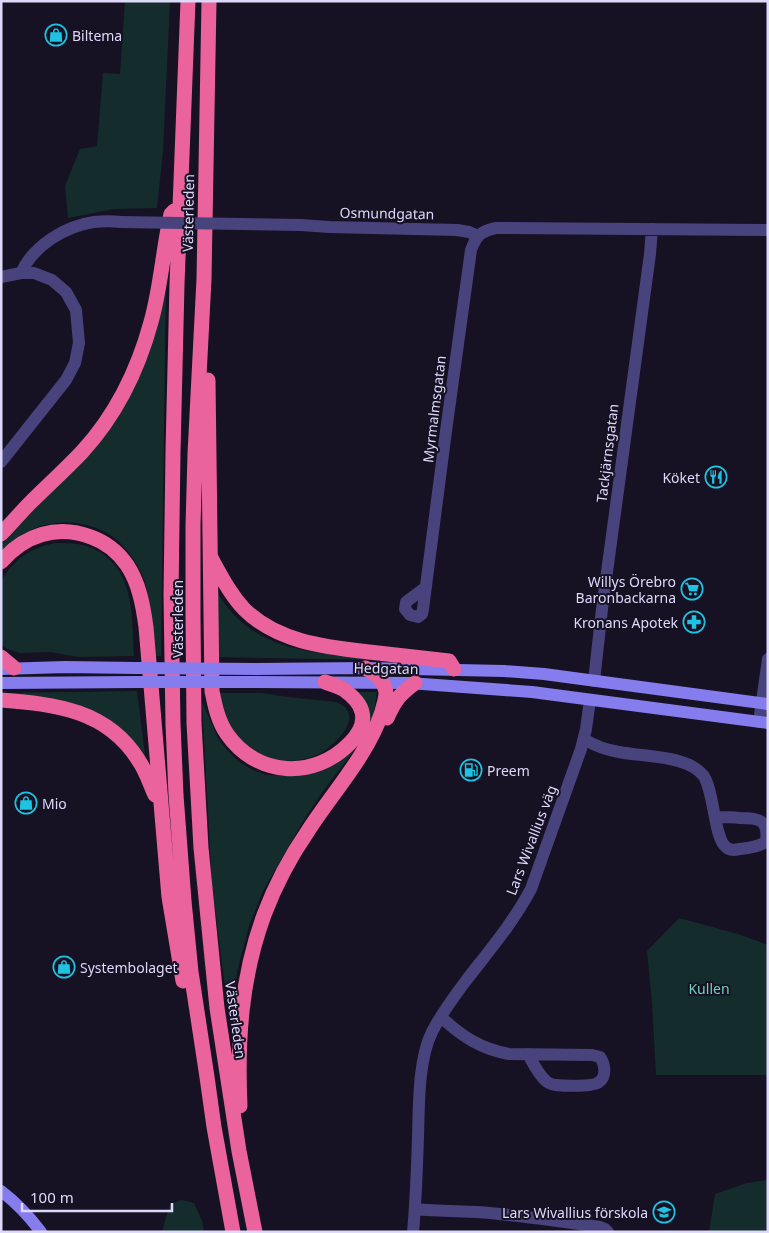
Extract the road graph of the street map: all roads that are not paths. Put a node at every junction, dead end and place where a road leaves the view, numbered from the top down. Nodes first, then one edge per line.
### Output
1 (188, 1) edge
2 (209, 1) edge
3 (180, 207) junction
4 (652, 229) junction
5 (768, 230) edge
6 (478, 236) junction
7 (21, 273) junction
8 (1, 277) edge
9 (204, 279) junction
10 (1, 462) edge
11 (1, 534) edge
12 (210, 557) junction
13 (1, 562) edge
14 (426, 587) dead end
15 (1, 658) edge
16 (768, 659) edge
17 (8, 668) edge
18 (365, 668) junction
19 (454, 669) junction
20 (594, 681) junction
21 (325, 682) junction
22 (1, 683) edge
23 (382, 683) junction
24 (412, 683) junction
25 (1, 700) edge
26 (590, 700) junction
27 (765, 704) edge
28 (764, 722) edge
29 (378, 723) junction
30 (584, 739) junction
31 (161, 809) junction
32 (715, 817) dead end
33 (441, 1017) junction
34 (528, 1054) junction
35 (205, 1060) junction
36 (234, 1115) junction
37 (1, 1191) edge
38 (415, 1209) junction
39 (559, 1226) edge
40 (41, 1232) edge
41 (233, 1232) edge
42 (255, 1232) edge
43 (413, 1232) edge
44 (608, 1232) edge

1 - 3 highway, Västerleden
2 - 9 highway, Västerleden
3 - 11 highway
3 - 35 highway, Västerleden
4 - 5 street
4 - 6 street
4 - 20 street, Tackjärnsgatan
6 - 7 street, Osmundgatan, bridge
6 - 14 street, Myrmalmsgatan
7 - 8 street
7 - 10 street
9 - 12 highway
9 - 36 highway, Västerleden
12 - 19 highway
12 - 21 highway
13 - 31 highway
15 - 17 highway
16 - 27 street
17 - 18 main road, Hedgatan, bridge
18 - 19 main road, Hedgatan
18 - 23 highway
19 - 20 main road, Hedgatan
20 - 26 main road
20 - 27 main road, Hedgatan
21 - 22 main road, Hedgatan, bridge
21 - 23 main road, Hedgatan
23 - 24 main road, Hedgatan
23 - 29 highway
24 - 26 main road, Hedgatan
24 - 29 highway
25 - 31 highway
26 - 28 main road, Hedgatan
26 - 30 street, Lars Wivallius väg
27 - 28 street
29 - 36 highway
30 - 32 street
30 - 33 street, Lars Wivallius väg
31 - 35 highway
33 - 34 street
33 - 38 street, Lars Wivallius väg
34 - 34 street
35 - 41 highway, Västerleden
36 - 42 highway, Västerleden
37 - 40 main road
38 - 39 street
38 - 43 street, Lars Wivallius väg
39 - 44 street

